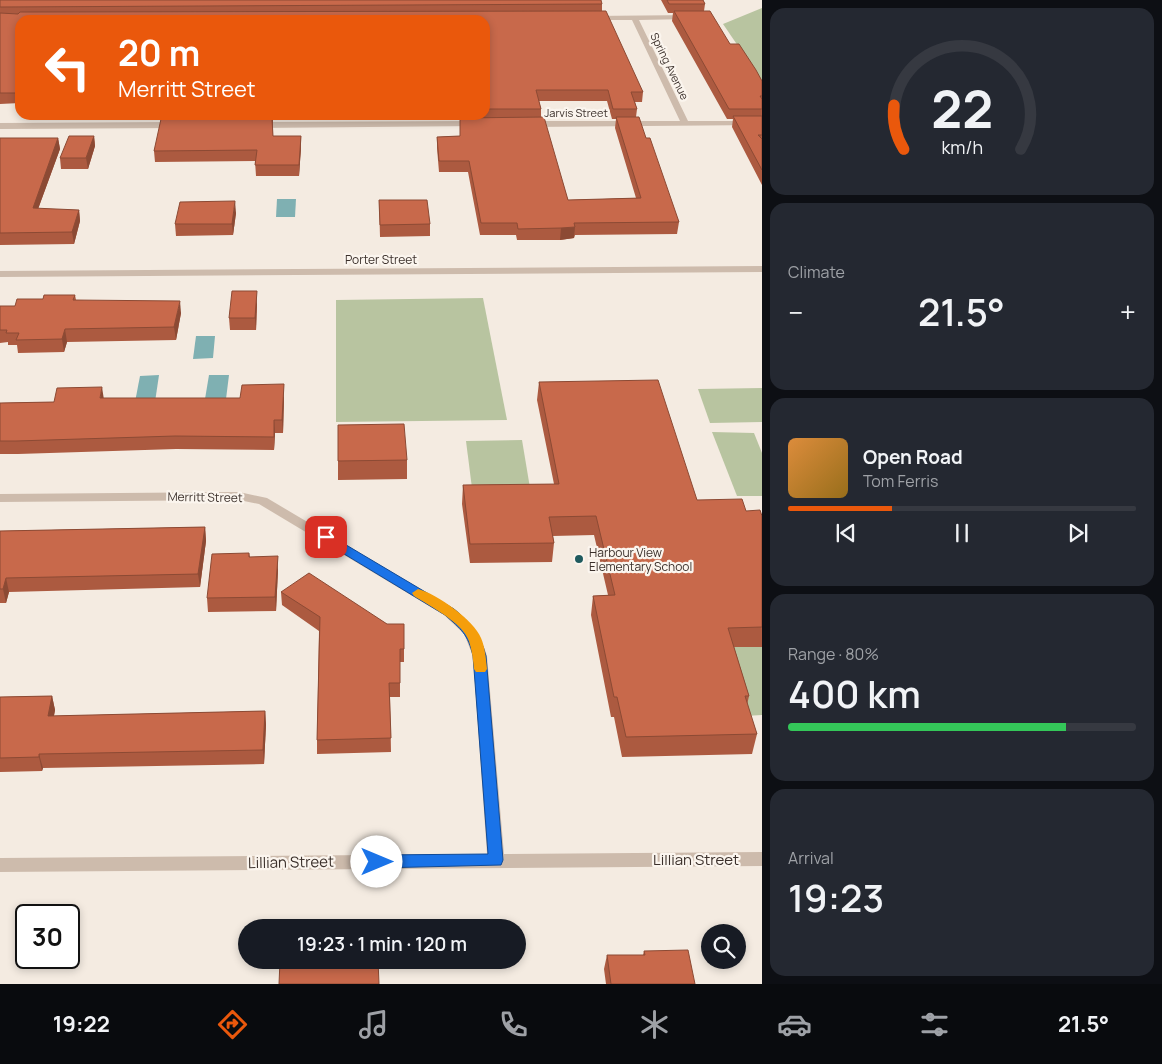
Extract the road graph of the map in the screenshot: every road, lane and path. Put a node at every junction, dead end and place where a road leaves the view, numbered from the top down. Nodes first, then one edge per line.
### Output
1 (700, 17) edge
2 (586, 18) edge
3 (635, 18) junction
4 (686, 123) junction
5 (762, 123) edge
6 (487, 124) edge
7 (517, 124) edge
8 (189, 125) edge
9 (248, 125) edge
10 (0, 126) edge
11 (762, 269) edge
12 (0, 274) edge
13 (0, 498) edge
14 (762, 858) edge
15 (496, 860) junction
16 (0, 865) edge

1 - 3 street
2 - 3 street
3 - 4 street, Spring Avenue
4 - 5 street, Jarvis Street
4 - 7 street, Jarvis Street
6 - 9 street
8 - 10 street
11 - 12 street, Porter Street
13 - 15 street, Merritt Street
14 - 15 street, Lillian Street
15 - 16 street, Lillian Street

